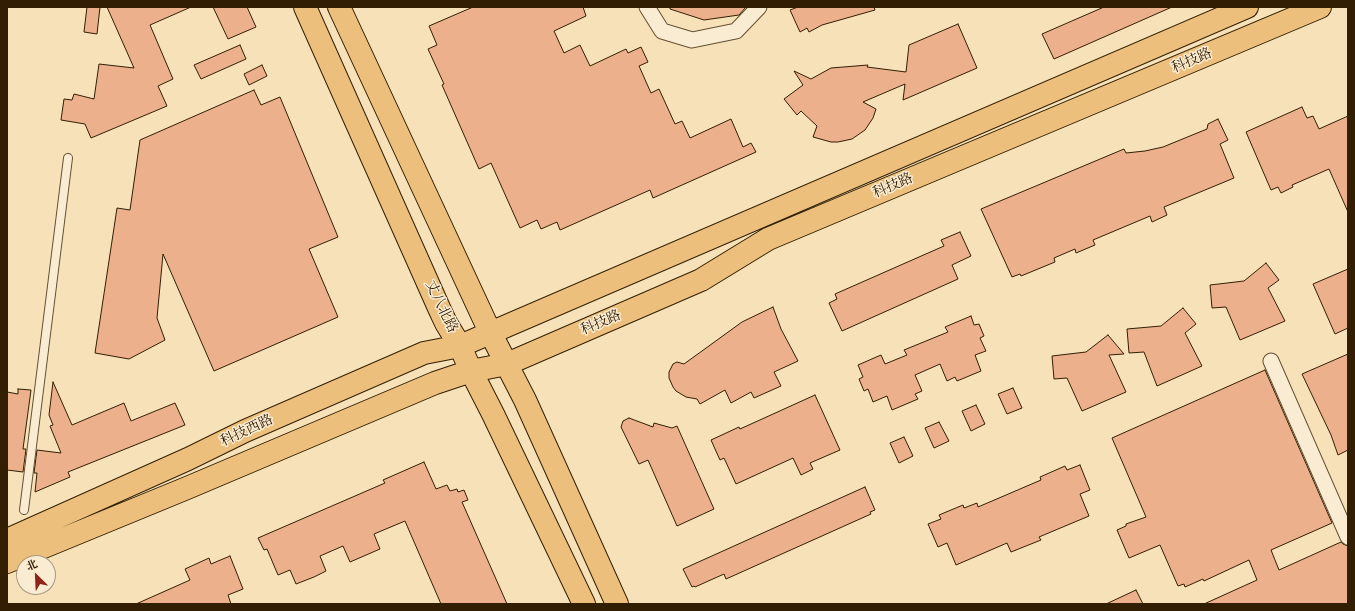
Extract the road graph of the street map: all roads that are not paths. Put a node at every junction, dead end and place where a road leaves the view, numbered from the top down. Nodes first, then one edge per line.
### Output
1 (305, 7) edge
2 (339, 7) edge
3 (647, 7) edge
4 (759, 7) edge
5 (1247, 7) edge
6 (1320, 7) edge
7 (68, 158) dead end
8 (490, 332) junction
9 (460, 346) junction
10 (1271, 361) dead end
11 (507, 364) junction
12 (471, 371) junction
13 (24, 510) dead end
14 (1348, 537) edge
15 (7, 540) edge
16 (7, 562) edge
17 (584, 604) edge
18 (617, 604) edge

1 - 9 main road, 丈八北路
2 - 8 main road
3 - 4 street
5 - 8 main road, 科技路
6 - 11 main road, 科技路
7 - 13 lane
8 - 9 main road, 科技西路
8 - 11 main road
9 - 12 main road, 丈八北路
9 - 15 main road, 科技西路
10 - 14 street
11 - 12 main road, 科技路
11 - 18 main road
12 - 16 main road, 科技西路
12 - 17 main road, 丈八北路

